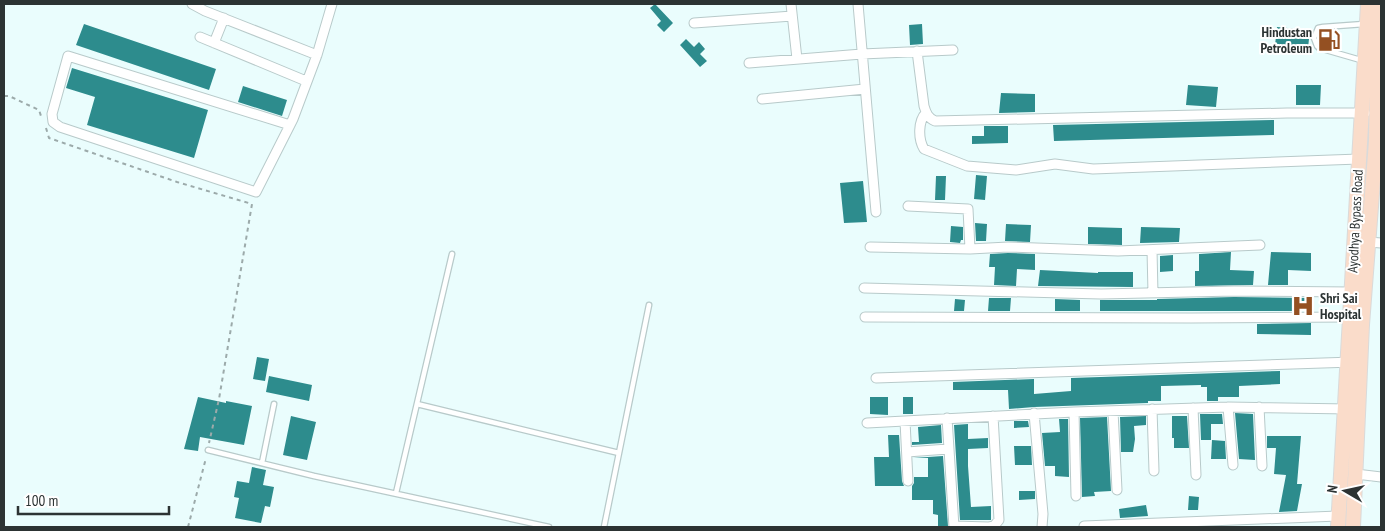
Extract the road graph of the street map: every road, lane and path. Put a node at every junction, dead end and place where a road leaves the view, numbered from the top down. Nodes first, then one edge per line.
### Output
1 (192, 4) edge
2 (332, 4) edge
3 (791, 4) edge
4 (858, 4) edge
5 (1368, 4) edge
6 (1381, 8) edge
7 (792, 16) junction
8 (224, 18) junction
9 (694, 23) dead end
10 (1374, 24) edge
11 (200, 37) dead end
12 (214, 43) junction
13 (953, 50) dead end
14 (917, 51) junction
15 (862, 54) junction
16 (317, 55) junction
17 (797, 59) junction
18 (1371, 62) junction
19 (749, 63) dead end
20 (306, 81) junction
21 (864, 89) junction
22 (762, 99) dead end
23 (926, 113) junction
24 (1376, 113) junction
25 (1362, 114) junction
26 (290, 125) junction
27 (1359, 159) junction
28 (252, 204) dead end
29 (908, 206) dead end
30 (876, 212) dead end
31 (1355, 228) junction
32 (1373, 238) edge
33 (1260, 245) dead end
34 (870, 247) dead end
35 (970, 249) junction
36 (1152, 250) junction
37 (452, 254) dead end
38 (864, 288) dead end
39 (1153, 293) junction
40 (649, 305) dead end
41 (1354, 305) junction
42 (866, 317) dead end
43 (1354, 362) junction
44 (876, 378) dead end
45 (274, 404) dead end
46 (417, 404) junction
47 (1228, 407) junction
48 (1193, 408) junction
49 (1259, 408) junction
50 (1358, 408) junction
51 (1344, 409) junction
52 (1152, 410) junction
53 (1113, 411) junction
54 (1074, 412) junction
55 (1034, 413) junction
56 (993, 416) junction
57 (946, 418) junction
58 (905, 421) junction
59 (867, 423) dead end
60 (948, 449) junction
61 (208, 450) junction
62 (907, 452) junction
63 (619, 454) junction
64 (262, 463) junction
65 (1233, 465) dead end
66 (1262, 466) dead end
67 (1154, 471) dead end
68 (1356, 474) junction
69 (1196, 475) dead end
70 (1381, 477) edge
71 (908, 481) dead end
72 (1117, 490) dead end
73 (396, 492) junction
74 (1076, 496) dead end
75 (1338, 522) edge
76 (1164, 525) edge
77 (1084, 526) edge
78 (188, 527) edge
79 (549, 527) edge
80 (604, 527) edge
81 (954, 527) edge
82 (1042, 527) edge
83 (1353, 527) edge

1 - 8 street
2 - 16 street
3 - 7 street
4 - 15 street
5 - 10 main road, Ayodhya Bypass Road
6 - 10 main road, Ayodhya Bypass Road
7 - 9 street
7 - 17 street
8 - 12 street
8 - 16 street
10 - 18 main road, Ayodhya Bypass Road
10 - 18 lane
11 - 12 street
12 - 20 street
13 - 14 street
14 - 15 street
14 - 23 street
15 - 17 street
15 - 21 street
16 - 20 street
17 - 19 street
18 - 24 main road, Ayodhya Bypass Road
18 - 25 main road, Ayodhya Bypass Road
20 - 26 street
21 - 22 street
21 - 30 street
23 - 25 street
23 - 27 street
24 - 25 street
24 - 32 main road, Ayodhya Bypass Road
25 - 27 main road, Ayodhya Bypass Road
26 - 26 street
27 - 31 main road, Ayodhya Bypass Road
28 - 61 path
29 - 35 street
31 - 32 main road
31 - 41 main road, Ayodhya Bypass Road
32 - 41 main road, Ayodhya Bypass Road
33 - 36 street
34 - 35 street
35 - 36 street
36 - 39 street
37 - 46 lane
38 - 39 street
39 - 41 street
40 - 63 lane
41 - 42 street
41 - 43 main road, Ayodhya Bypass Road
43 - 44 street
43 - 50 main road, Ayodhya Bypass Road
43 - 51 main road, Ayodhya Bypass Road
45 - 64 lane
46 - 63 lane
46 - 73 lane
47 - 48 street
47 - 49 street
47 - 65 street
48 - 52 street
48 - 69 street
49 - 51 street
49 - 66 street
50 - 51 street
50 - 68 main road, Ayodhya Bypass Road
51 - 75 main road, Ayodhya Bypass Road
52 - 53 street
52 - 67 street
53 - 54 street
53 - 72 street
54 - 55 street
54 - 74 street
55 - 56 street
55 - 82 street
56 - 57 street
56 - 81 street
57 - 58 street
57 - 60 street
58 - 59 street
58 - 62 street
60 - 62 street
60 - 81 street
61 - 64 lane
61 - 78 path
62 - 71 street
63 - 80 lane
64 - 73 lane
68 - 70 street
68 - 83 main road, Ayodhya Bypass Road
73 - 79 lane
75 - 76 street
76 - 77 street

